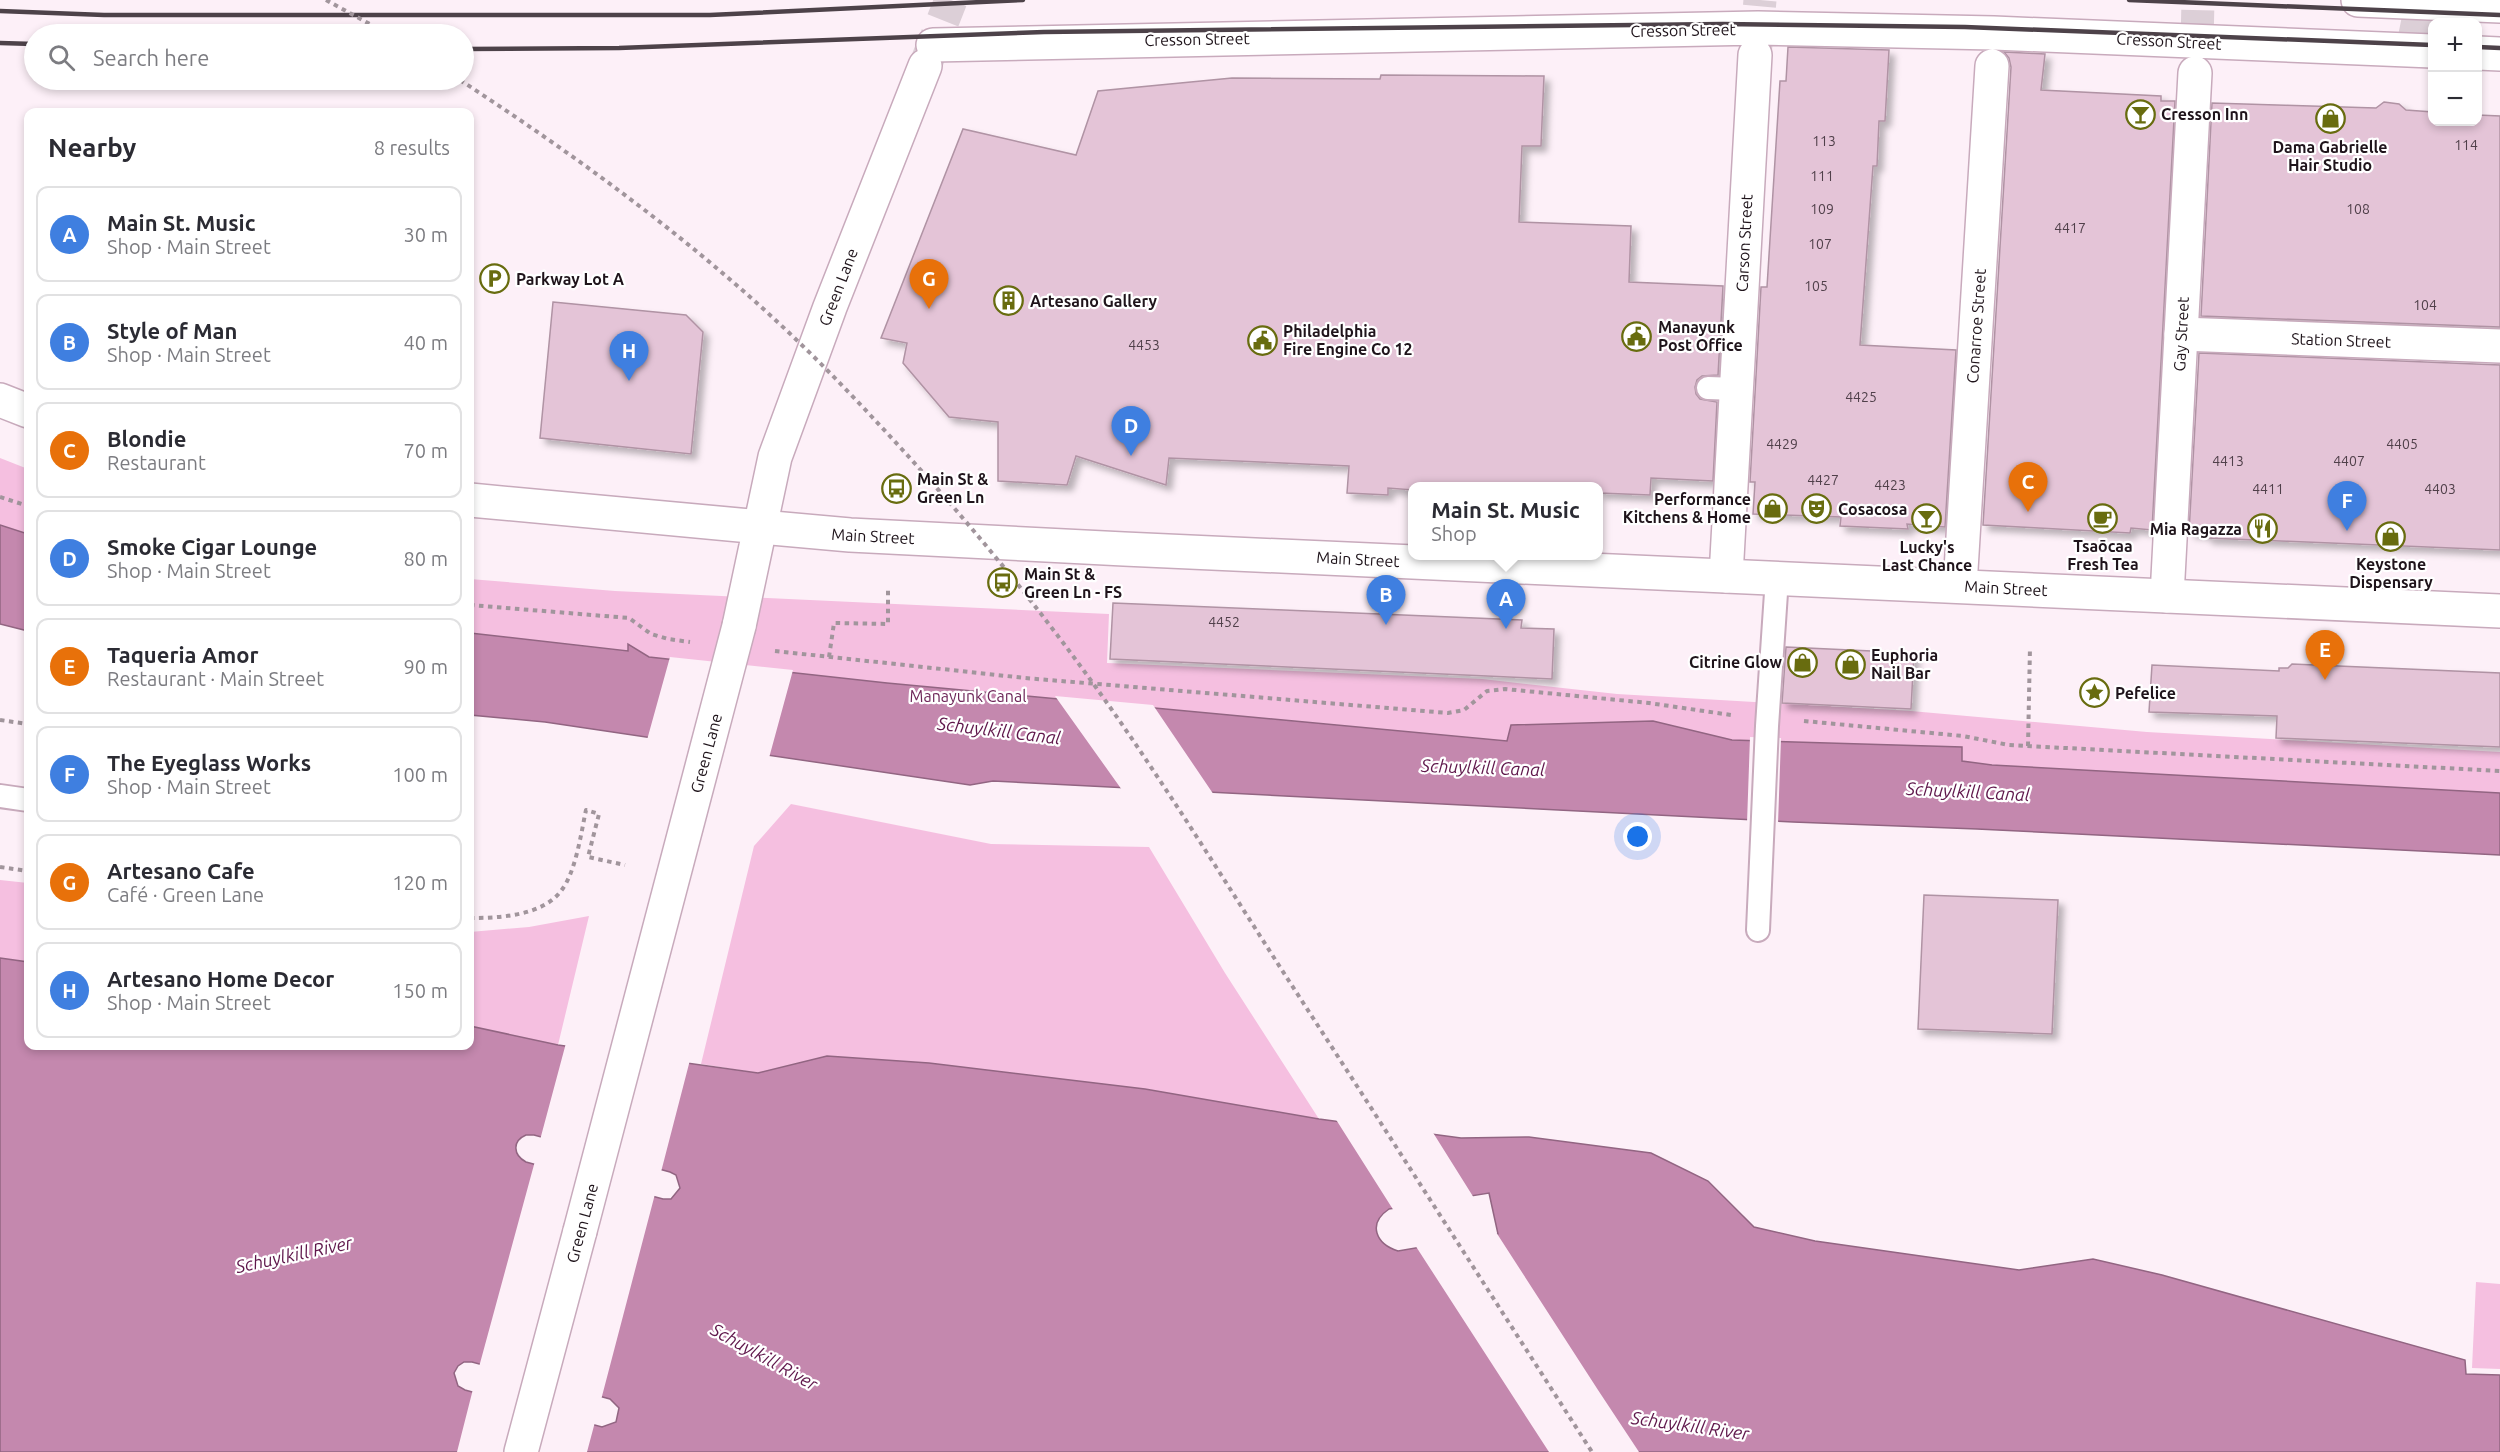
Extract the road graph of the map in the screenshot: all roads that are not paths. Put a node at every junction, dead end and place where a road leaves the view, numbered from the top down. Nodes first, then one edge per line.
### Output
1 (2358, 0) edge
2 (2500, 6) edge
3 (2428, 51) edge
4 (2482, 53) edge
5 (2500, 54) edge
6 (1755, 55) tunnel mouth
7 (929, 56) joint
8 (1992, 66) dead end
9 (2195, 73) tunnel mouth
10 (2181, 334) junction
11 (2500, 346) edge
12 (0, 400) edge
13 (24, 409) edge
14 (474, 500) edge
15 (761, 528) junction
16 (1408, 556) edge
17 (1518, 560) edge
18 (1571, 562) edge
19 (1726, 576) junction
20 (1777, 578) junction
21 (1960, 586) junction
22 (2167, 596) junction
23 (2500, 611) edge
24 (0, 796) edge
25 (24, 799) edge
26 (1758, 930) dead end
27 (521, 1452) edge

1 - 2 street
3 - 7 street, Cresson Street
4 - 5 street
6 - 19 street, Carson Street
7 - 15 street, Green Lane
8 - 21 street, Conarroe Street
9 - 10 street, Gay Street
10 - 11 street, Station Street
10 - 22 street, Gay Street
12 - 13 street
14 - 15 street, Main Street
15 - 16 street, Main Street
15 - 27 street, Green Lane, bridge
17 - 18 street, Main Street
18 - 19 street, Main Street
19 - 20 street, Main Street
20 - 21 street, Main Street
20 - 26 lane
21 - 22 street, Main Street
22 - 23 street, Main Street
24 - 25 lane

